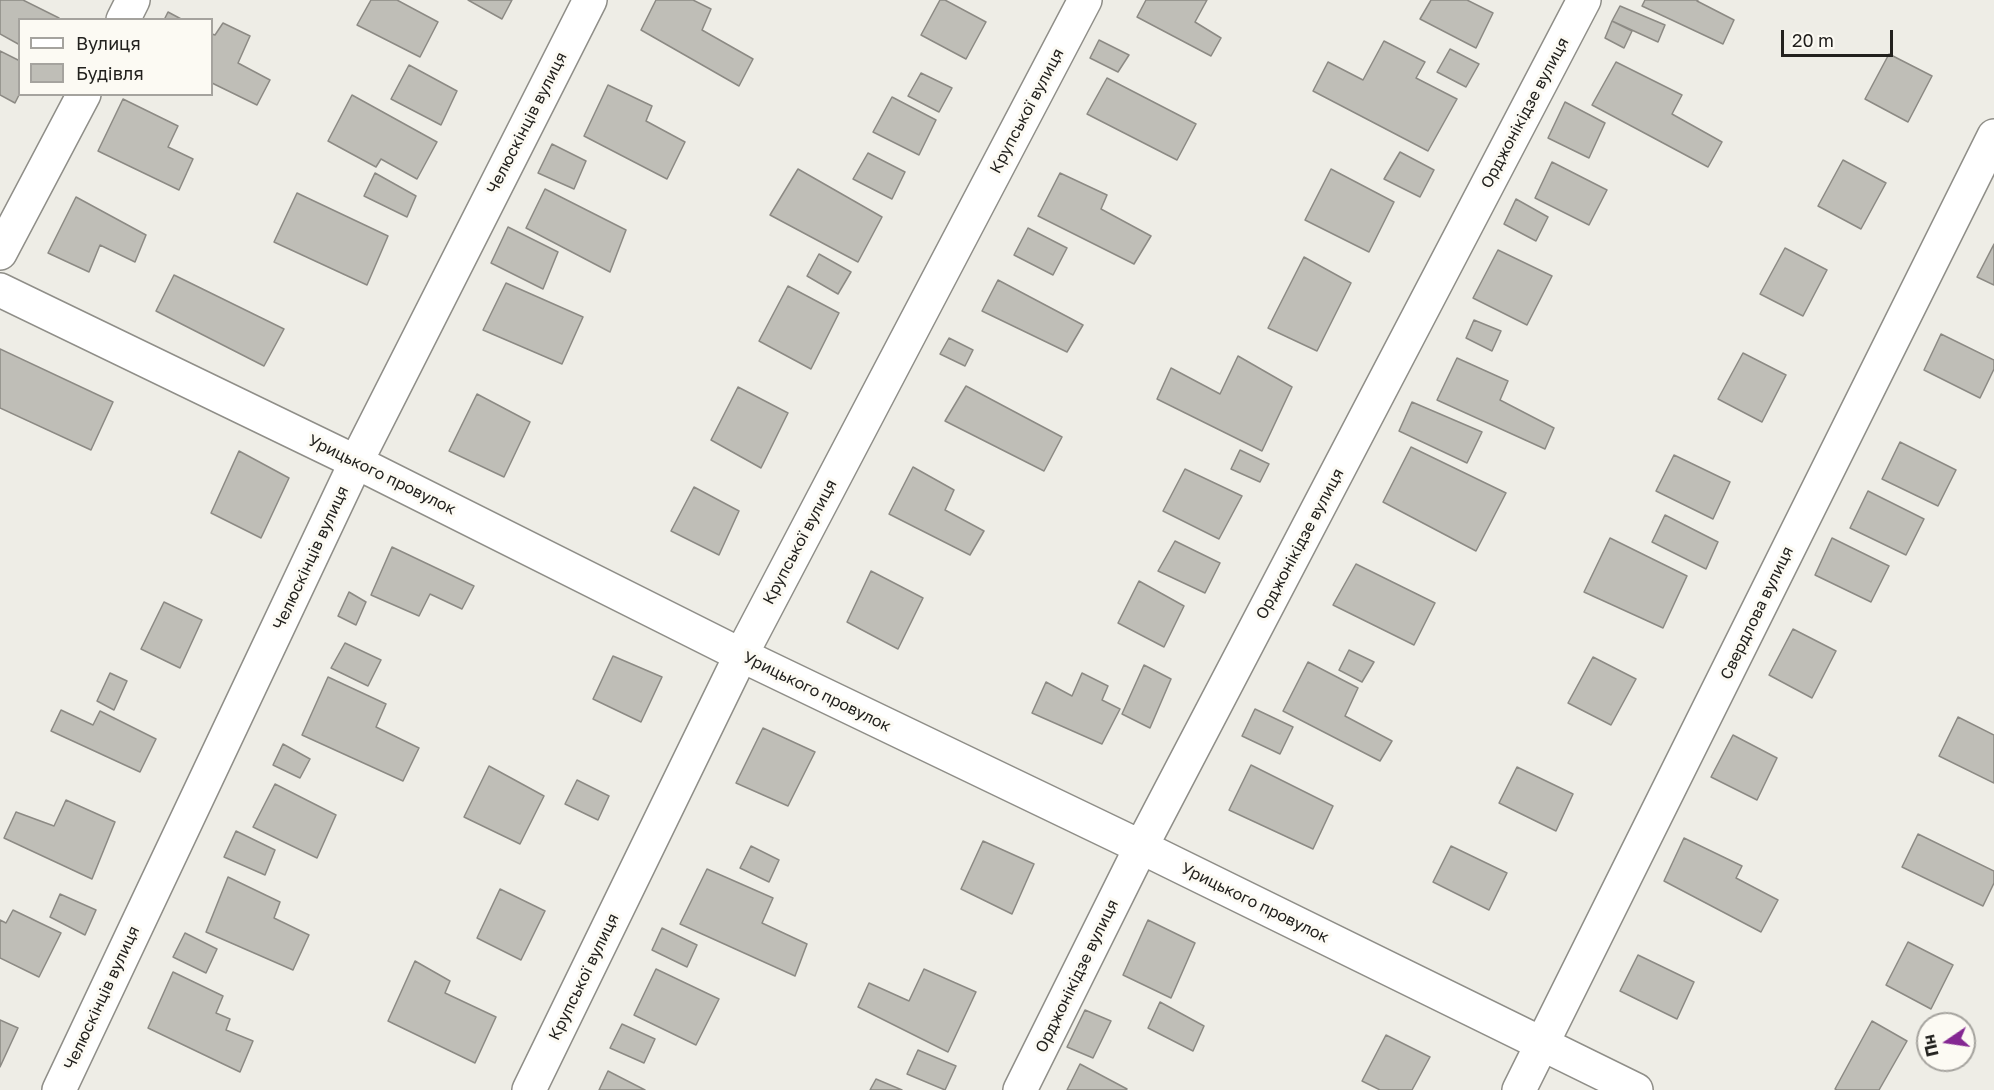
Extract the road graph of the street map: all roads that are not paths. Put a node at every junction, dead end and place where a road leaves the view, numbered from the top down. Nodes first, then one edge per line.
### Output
1 (133, 0) edge
2 (590, 0) edge
3 (1085, 0) edge
4 (1584, 0) edge
5 (124, 18) edge
6 (83, 96) edge
7 (1994, 136) edge
8 (0, 253) edge
9 (0, 290) edge
10 (356, 462) junction
11 (741, 655) junction
12 (1141, 847) junction
13 (1543, 1045) junction
14 (59, 1090) edge
15 (529, 1090) edge
16 (1020, 1090) edge
17 (1519, 1090) edge
18 (1636, 1090) edge

1 - 5 street
2 - 10 street, Челюскінців вулиця
3 - 11 street, Крупської вулиця
4 - 12 street, Орджонікідзе вулиця
6 - 8 street
7 - 13 street, Свердлова вулиця
9 - 10 street, Урицького провулок
10 - 11 street, Урицького провулок
10 - 14 street, Челюскінців вулиця
11 - 12 street, Урицького провулок
11 - 15 street, Крупської вулиця
12 - 13 street, Урицького провулок
12 - 16 street, Орджонікідзе вулиця
13 - 17 street, Свердлова вулиця
13 - 18 street, Урицького провулок

